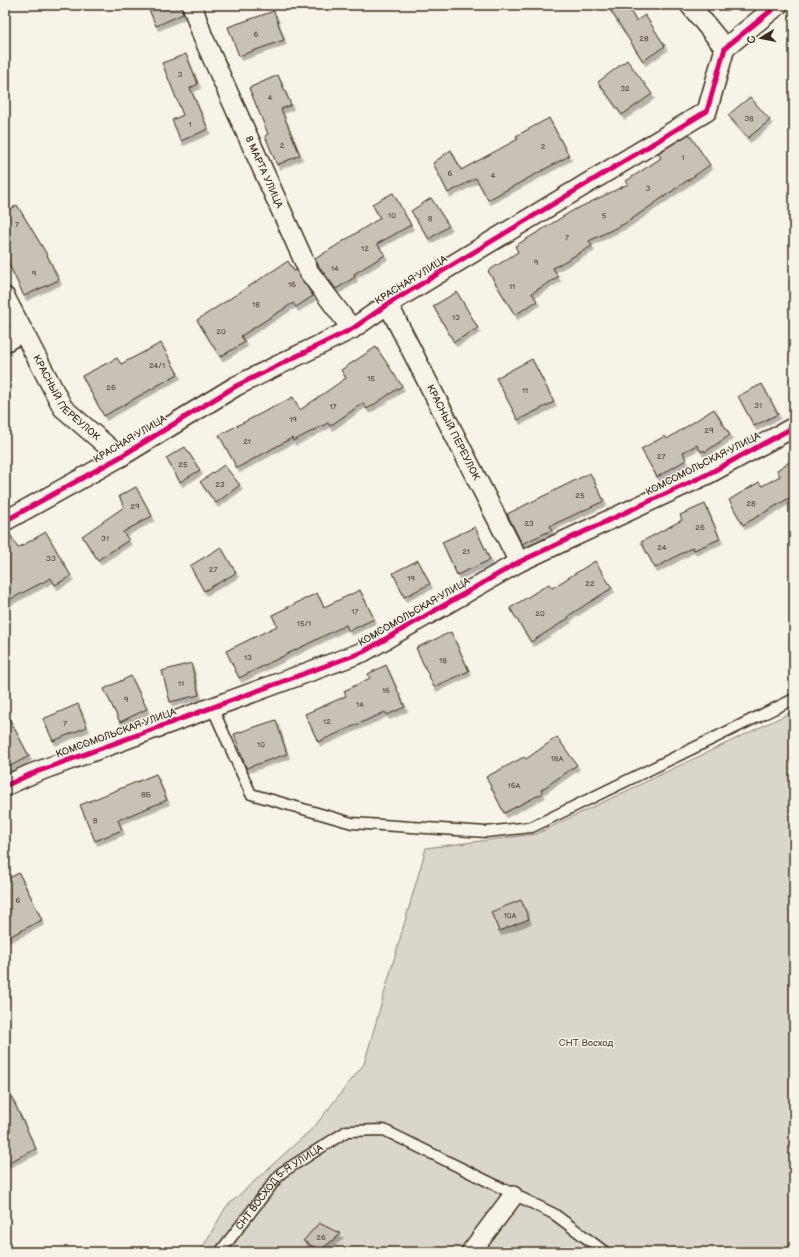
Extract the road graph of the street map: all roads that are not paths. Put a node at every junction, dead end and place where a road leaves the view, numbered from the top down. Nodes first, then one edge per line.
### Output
1 (192, 5) edge
2 (690, 5) edge
3 (778, 5) edge
4 (725, 48) junction
5 (5, 297) edge
6 (388, 304) junction
7 (352, 330) junction
8 (23, 331) junction
9 (5, 342) edge
10 (794, 427) edge
11 (120, 456) junction
12 (5, 521) edge
13 (519, 562) junction
14 (794, 698) edge
15 (212, 707) junction
16 (5, 786) edge
17 (514, 1196) junction
18 (220, 1252) edge
19 (471, 1252) edge
20 (605, 1252) edge

1 - 7 street, 8 МАРТА УЛИЦА
2 - 4 street
3 - 4 street
4 - 6 street, КРАСНАЯ УЛИЦА
5 - 8 street, КРАСНЫЙ ПЕРЕУЛОК
6 - 7 street, КРАСНАЯ УЛИЦА
6 - 13 street, КРАСНЫЙ ПЕРЕУЛОК
7 - 11 street, КРАСНАЯ УЛИЦА
8 - 9 street
8 - 11 street, КРАСНЫЙ ПЕРЕУЛОК
10 - 13 street, КОМСОМОЛЬСКАЯ УЛИЦА
11 - 12 street, КРАСНАЯ УЛИЦА
13 - 15 street, КОМСОМОЛЬСКАЯ УЛИЦА
14 - 15 lane
15 - 16 street, КОМСОМОЛЬСКАЯ УЛИЦА
17 - 18 lane, СНТ ВОСХОД 5-Я УЛИЦА
17 - 19 street
17 - 20 lane

